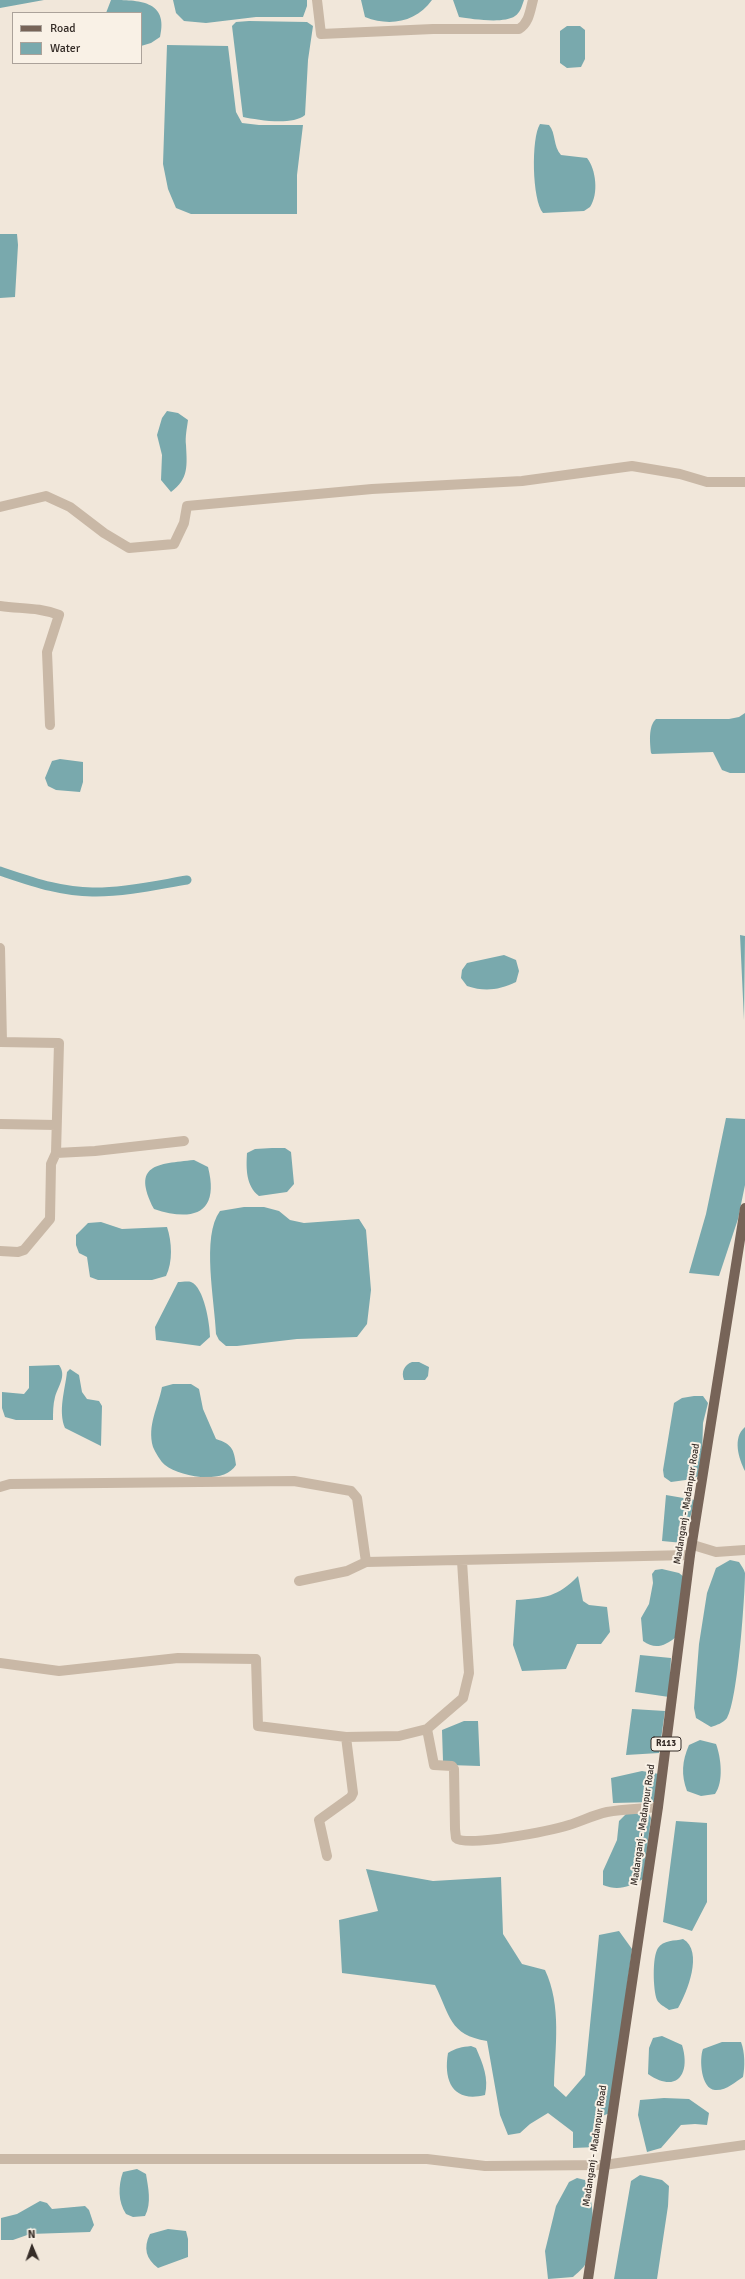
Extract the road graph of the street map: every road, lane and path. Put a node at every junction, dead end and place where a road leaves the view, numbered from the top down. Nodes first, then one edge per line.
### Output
1 (317, 0) edge
2 (533, 0) edge
3 (745, 482) edge
4 (0, 507) edge
5 (0, 606) edge
6 (50, 725) dead end
7 (0, 948) edge
8 (1, 1042) edge
9 (0, 1124) edge
10 (56, 1125) junction
11 (184, 1141) dead end
12 (56, 1153) junction
13 (745, 1208) edge
14 (0, 1251) edge
15 (0, 1487) edge
16 (691, 1550) junction
17 (745, 1550) edge
18 (462, 1561) junction
19 (366, 1562) junction
20 (299, 1581) dead end
21 (0, 1663) edge
22 (427, 1729) junction
23 (346, 1737) junction
24 (658, 1807) junction
25 (327, 1856) dead end
26 (745, 2145) edge
27 (0, 2159) edge
28 (604, 2165) junction
29 (588, 2279) edge

1 - 2 street
3 - 4 street
5 - 6 street
7 - 8 street
8 - 10 street
9 - 10 street
10 - 12 street
11 - 12 street
12 - 14 street
13 - 16 main road, Madanganj - Madanpur Road / R113
15 - 19 street
16 - 17 street
16 - 18 street
16 - 24 main road, Madanganj - Madanpur Road / R113
18 - 19 street
18 - 22 street
19 - 20 street
21 - 23 street
22 - 23 street
22 - 24 street
23 - 25 street
24 - 28 main road, Madanganj - Madanpur Road / R113
26 - 28 street
27 - 28 street
28 - 29 main road, Madanganj - Madanpur Road / R113

